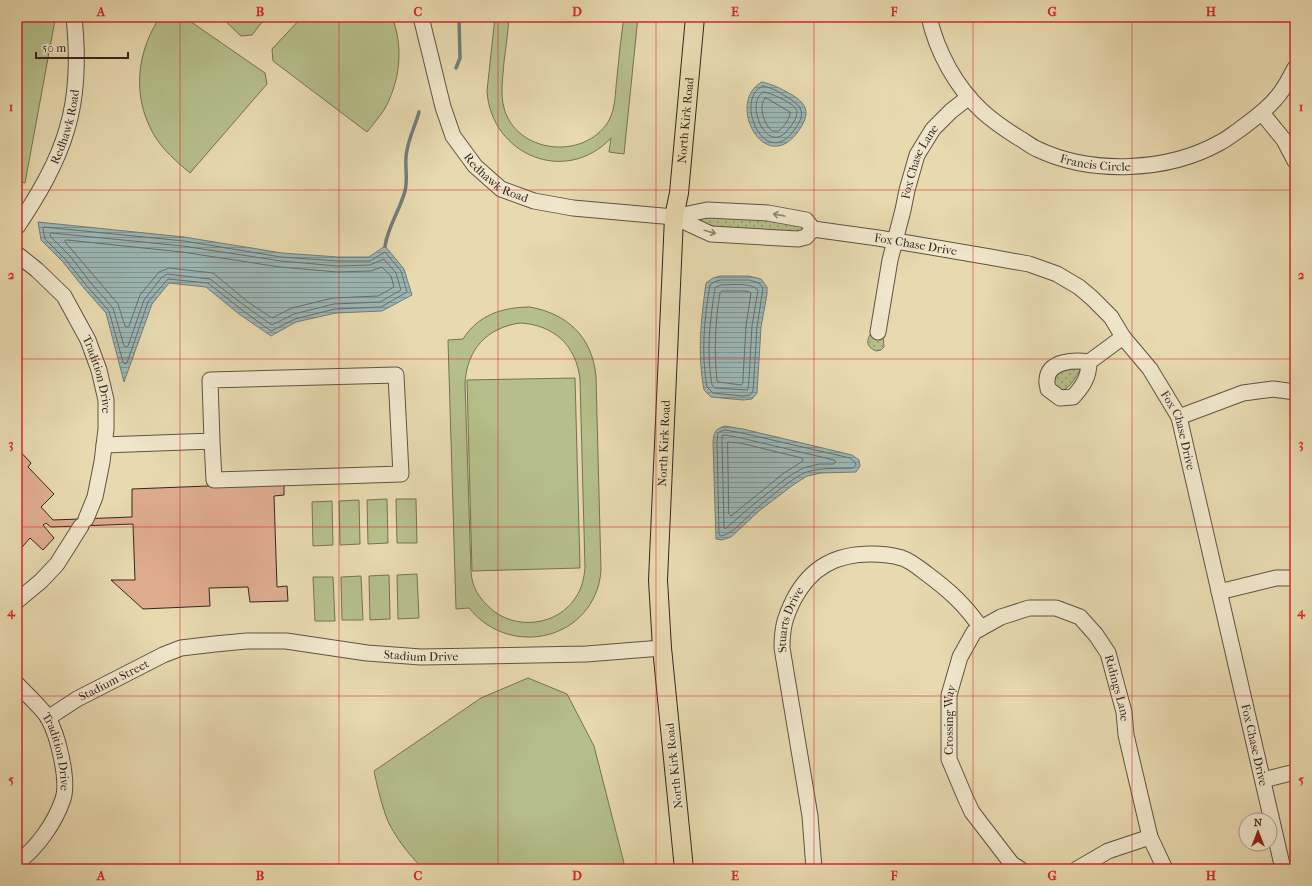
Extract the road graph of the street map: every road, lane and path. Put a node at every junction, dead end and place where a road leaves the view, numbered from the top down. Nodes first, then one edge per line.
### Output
1 (74, 17) edge
2 (421, 17) edge
3 (695, 17) edge
4 (929, 17) edge
5 (1295, 68) edge
6 (969, 97) junction
7 (1262, 113) junction
8 (1295, 161) edge
9 (674, 217) junction
10 (17, 227) edge
11 (813, 229) junction
12 (896, 241) junction
13 (17, 254) edge
14 (878, 332) dead end
15 (1123, 337) junction
16 (1090, 362) dead end
17 (1295, 392) edge
18 (1179, 416) junction
19 (212, 441) junction
20 (104, 445) junction
21 (1295, 578) edge
22 (1219, 592) junction
23 (17, 601) edge
24 (981, 628) junction
25 (182, 648) joint
26 (662, 648) junction
27 (17, 684) edge
28 (48, 718) junction
29 (1295, 772) edge
30 (1263, 780) junction
31 (1150, 837) junction
32 (17, 863) edge
33 (684, 869) edge
34 (814, 869) edge
35 (1020, 869) edge
36 (1077, 869) edge
37 (1165, 869) edge
38 (1283, 869) edge

1 - 10 street, Redhawk Road
2 - 9 street, Redhawk Road
3 - 9 main road, North Kirk Road
4 - 6 street, Francis Circle
5 - 7 street, Francis Circle
6 - 7 street, Francis Circle
6 - 12 street, Fox Chase Lane
7 - 8 street
11 -> 9 street, Fox Chase Drive
9 -> 11 street
9 - 26 main road, North Kirk Road
11 - 12 street, Fox Chase Drive
12 - 14 street, Fox Chase Lane
12 - 15 street, Fox Chase Drive
13 - 20 street, Tradition Drive
15 - 16 street
15 - 18 street, Fox Chase Drive
17 - 18 street
18 - 22 street, Fox Chase Drive
19 - 19 street
19 - 20 street
20 - 23 street, Tradition Drive
21 - 22 street
22 - 30 street, Fox Chase Drive
24 - 31 street, Ridings Lane
24 - 34 street, Stuarts Drive
24 - 35 street, Crossing Way
25 - 26 street, Stadium Drive
25 - 28 street, Stadium Street
26 - 33 main road, North Kirk Road
27 - 28 street, Tradition Drive
28 - 32 street, Tradition Drive
29 - 30 street
30 - 38 street, Fox Chase Drive
31 - 36 street
31 - 37 street, Ridings Lane

